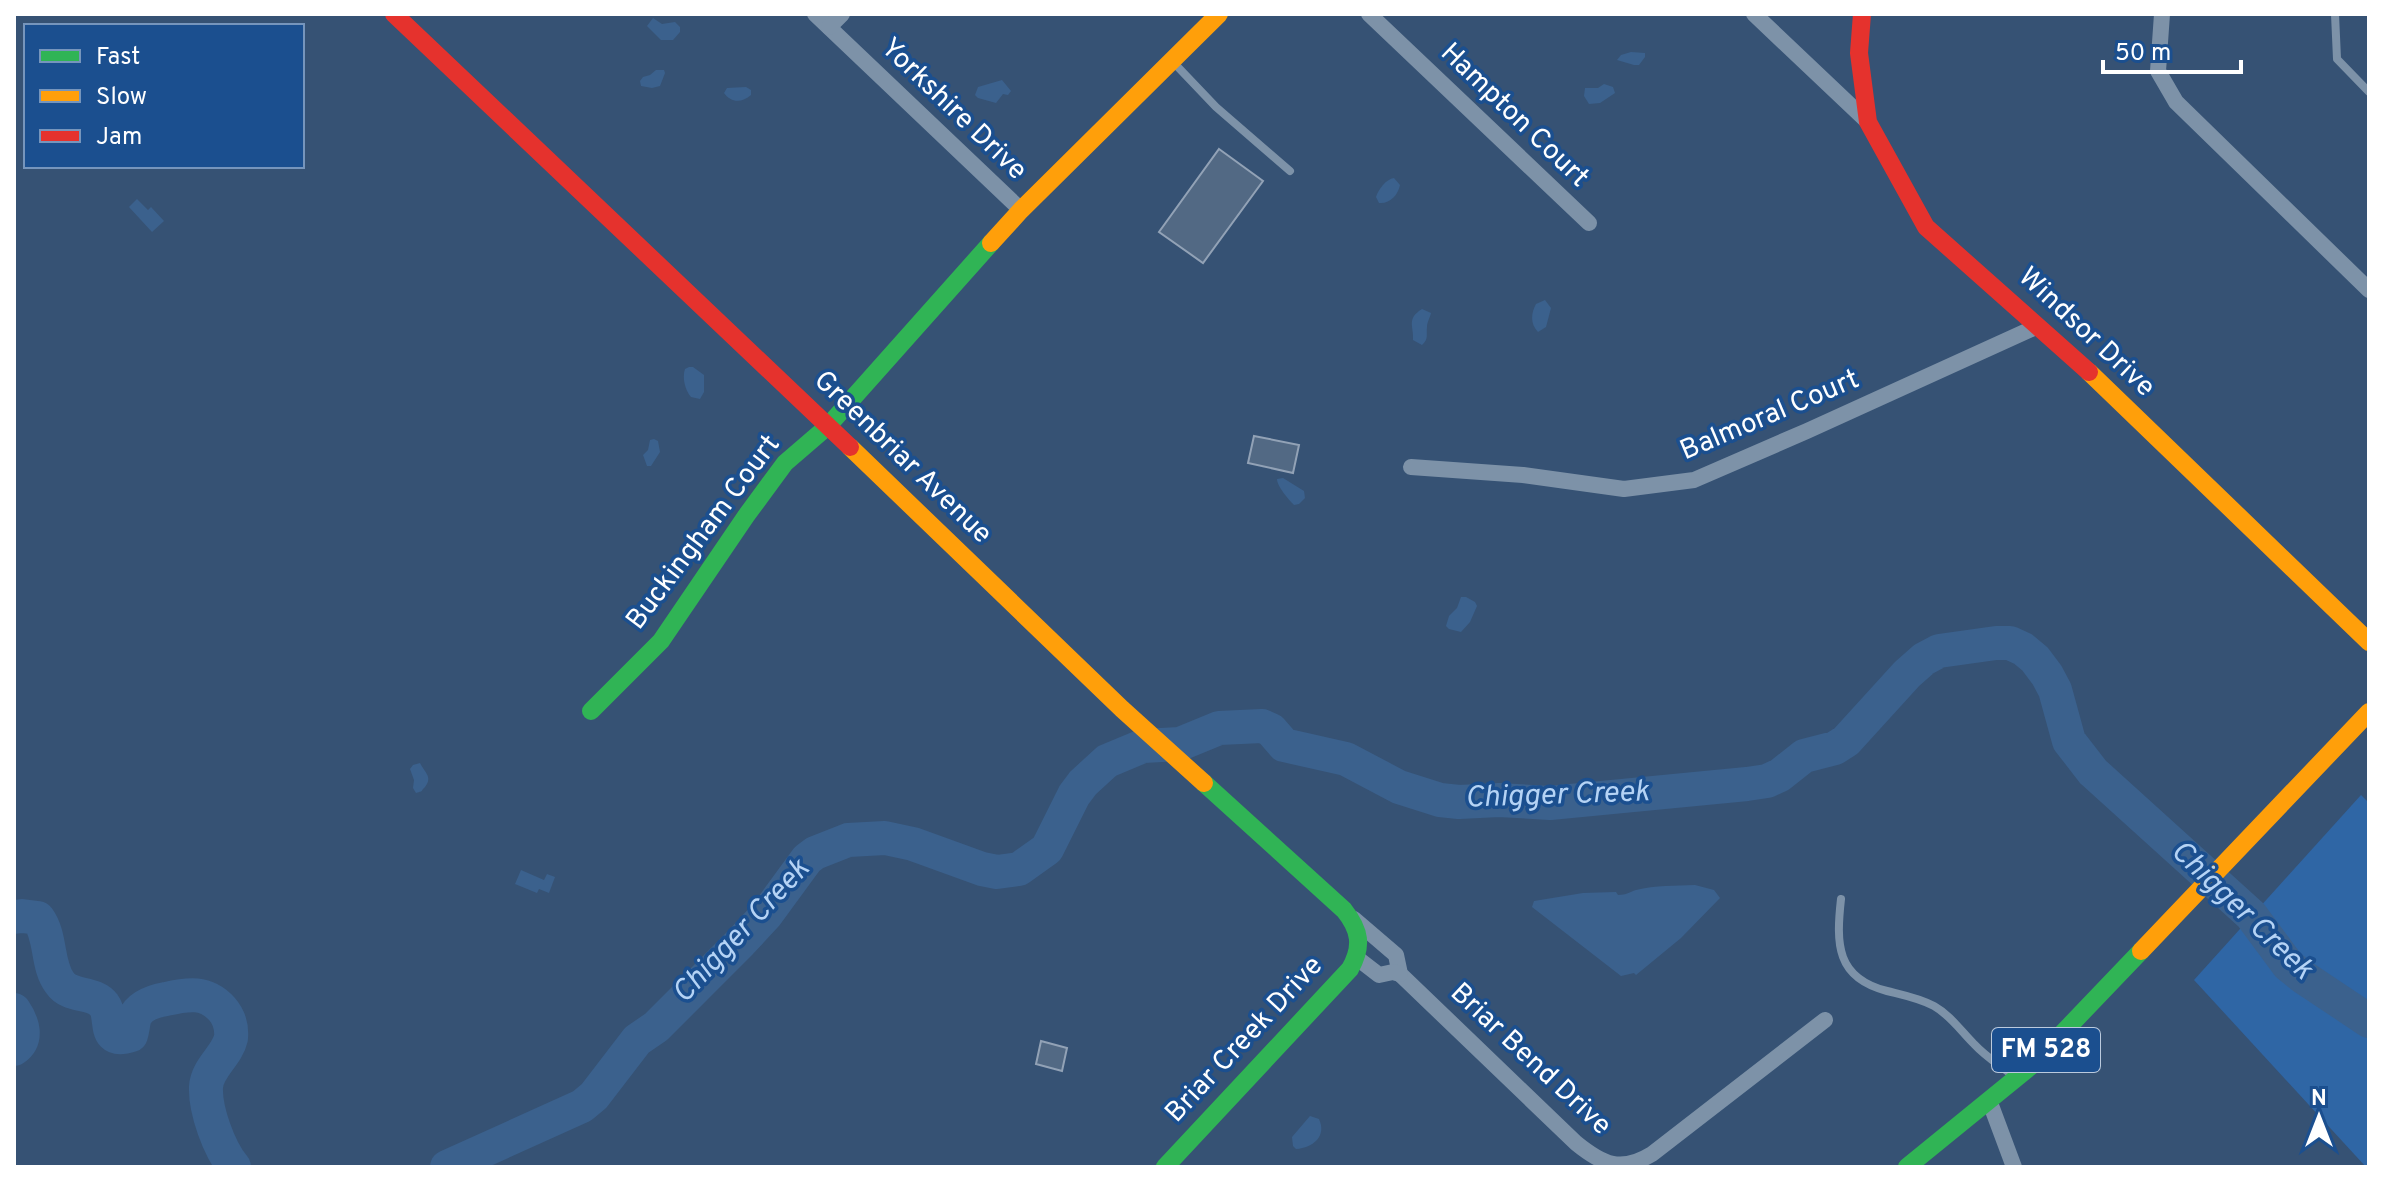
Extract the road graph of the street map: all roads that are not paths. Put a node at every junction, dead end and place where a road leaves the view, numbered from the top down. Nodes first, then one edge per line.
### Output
1 (394, 14) edge
2 (815, 14) edge
3 (842, 14) edge
4 (1219, 14) edge
5 (1369, 14) edge
6 (1754, 14) edge
7 (1862, 14) edge
8 (2162, 14) edge
9 (2335, 14) edge
10 (829, 27) junction
11 (1172, 61) junction
12 (2369, 92) edge
13 (1868, 122) junction
14 (1290, 171) dead end
15 (1021, 210) junction
16 (1589, 223) dead end
17 (2369, 290) edge
18 (2038, 326) junction
19 (828, 426) junction
20 (1411, 467) dead end
21 (2369, 642) edge
22 (591, 711) dead end
23 (2369, 712) edge
24 (1841, 899) dead end
25 (1346, 912) junction
26 (1359, 953) junction
27 (1400, 974) junction
28 (1825, 1020) dead end
29 (2016, 1078) junction
30 (1989, 1100) junction
31 (1165, 1167) edge
32 (1907, 1167) edge
33 (2014, 1167) edge

1 - 19 street, Greenbriar Avenue
2 - 10 street, Yorkshire Drive
3 - 10 street
4 - 11 street, Buckingham Court
5 - 16 street, Hampton Court
6 - 13 street
7 - 13 street, Windsor Drive
8 - 17 street
9 - 12 lane
10 - 15 street, Yorkshire Drive
11 - 14 lane
11 - 15 street, Buckingham Court
13 - 18 street, Windsor Drive
15 - 19 street, Buckingham Court
18 - 20 street, Balmoral Court
18 - 21 street, Windsor Drive
19 - 22 street, Buckingham Court
19 - 25 street, Greenbriar Avenue
23 - 29 street, FM 528
24 - 29 lane
25 - 26 street, Greenbriar Avenue
25 - 27 street, Briar Bend Drive
26 - 27 street, Briar Bend Drive
26 - 31 street, Briar Creek Drive
27 - 28 street, Briar Bend Drive
29 - 30 street, FM 528
30 - 32 street, FM 528
30 - 33 street

